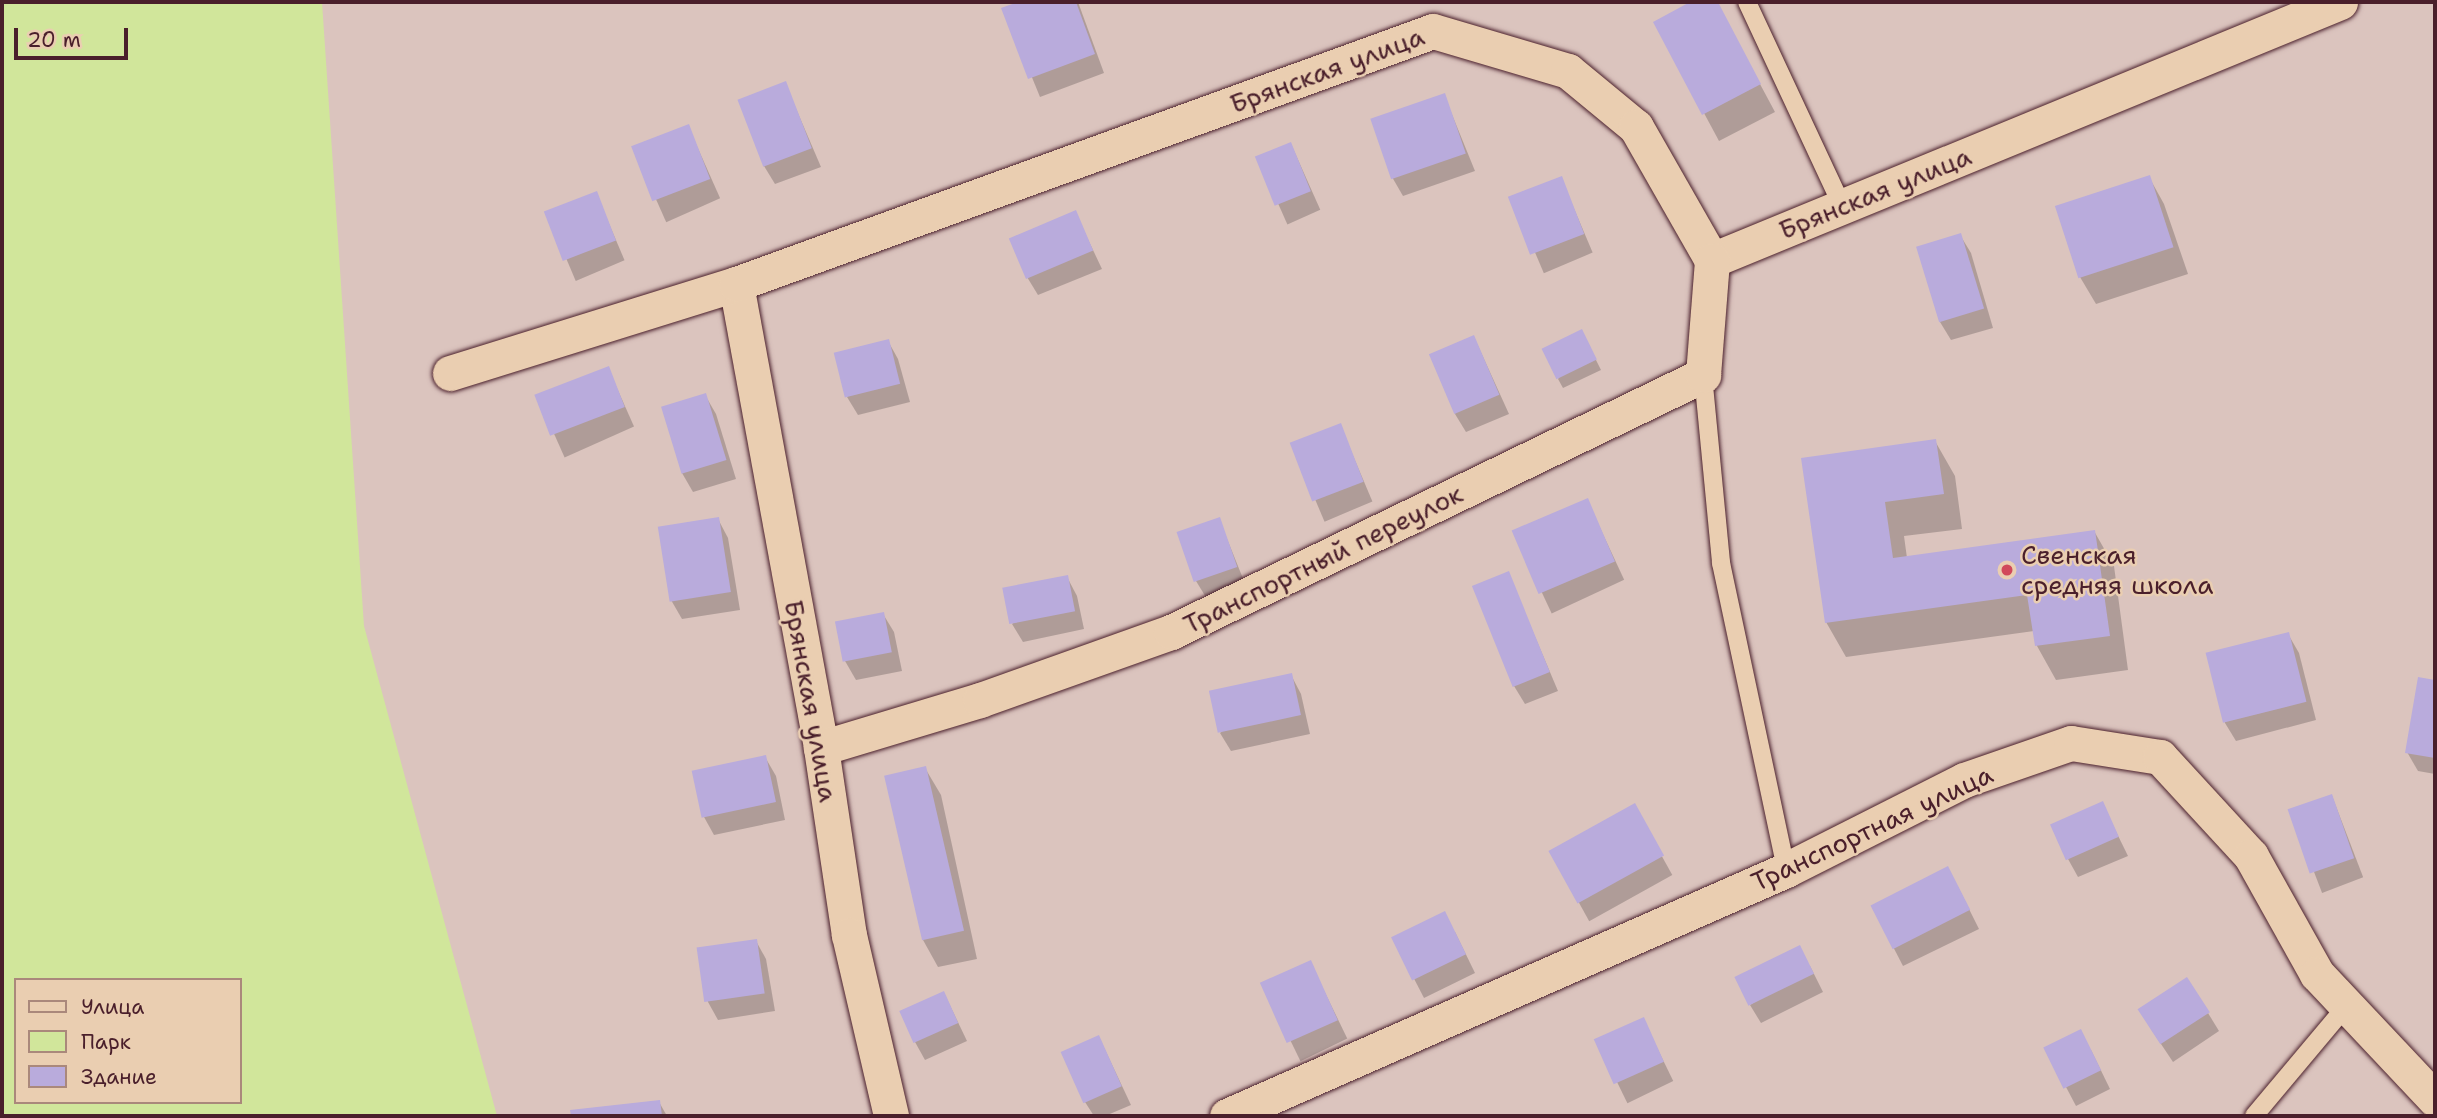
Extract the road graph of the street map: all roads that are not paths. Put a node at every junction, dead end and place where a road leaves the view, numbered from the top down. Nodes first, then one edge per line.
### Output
1 (1747, 2) edge
2 (2340, 2) edge
3 (1428, 16) edge
4 (1842, 206) junction
5 (1712, 260) junction
6 (736, 284) junction
7 (450, 373) dead end
8 (1703, 375) junction
9 (821, 748) junction
10 (1786, 870) junction
11 (2347, 1005) junction
12 (2435, 1099) edge
13 (891, 1116) edge
14 (1227, 1116) edge
15 (2254, 1116) edge

1 - 4 lane
2 - 4 street, Брянская улица
3 - 5 street, Брянская улица
3 - 6 street, Брянская улица
4 - 5 street, Брянская улица
5 - 8 street
6 - 7 street, Брянская улица
6 - 9 street, Брянская улица
8 - 9 street, Транспортный переулок
8 - 10 lane
9 - 13 street, Брянская улица
10 - 11 street, Транспортная улица
10 - 14 street, Транспортная улица
11 - 12 street, Транспортная улица
11 - 15 lane

